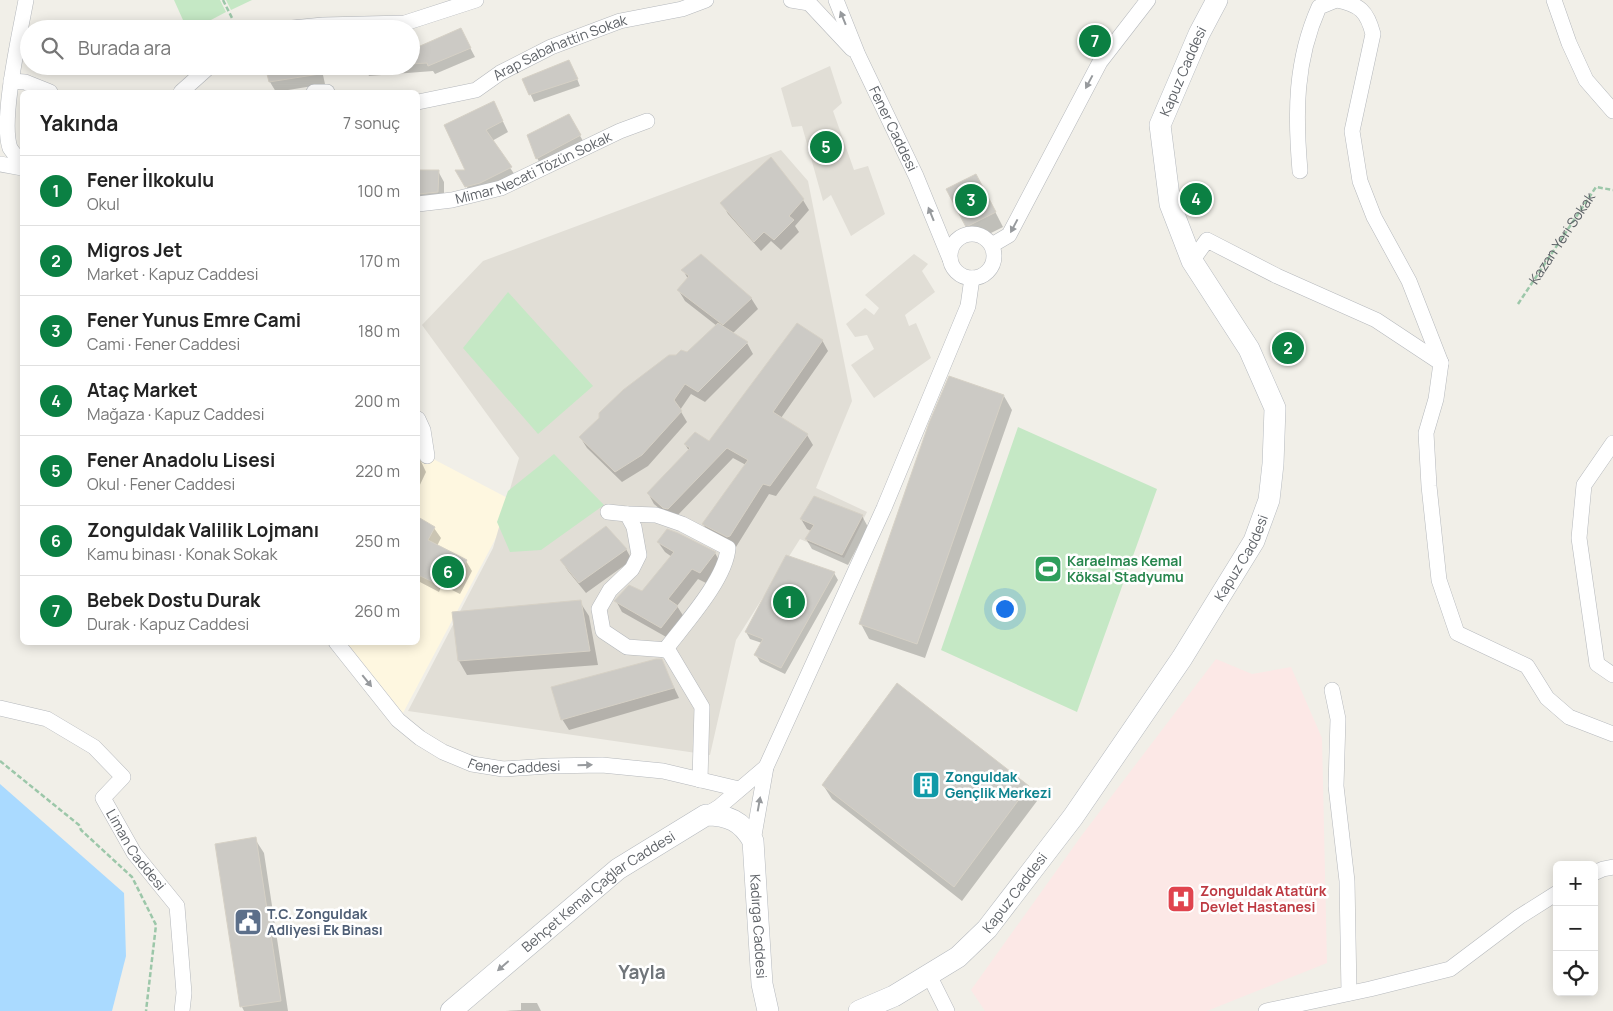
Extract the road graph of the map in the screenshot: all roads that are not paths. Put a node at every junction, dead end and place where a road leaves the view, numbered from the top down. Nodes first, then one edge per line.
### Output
1 (26, 0) edge
2 (476, 0) edge
3 (706, 0) edge
4 (791, 0) edge
5 (836, 0) edge
6 (1148, 0) edge
7 (1217, 0) edge
8 (1337, 0) edge
9 (1554, 0) edge
10 (22, 20) edge
11 (414, 20) edge
12 (20, 32) edge
13 (858, 55) junction
14 (200, 75) edge
15 (11, 81) junction
16 (45, 90) edge
17 (183, 90) edge
18 (420, 102) edge
19 (1613, 111) edge
20 (648, 121) dead end
21 (20, 160) edge
22 (0, 164) edge
23 (20, 168) edge
24 (1300, 171) dead end
25 (420, 204) edge
26 (992, 245) junction
27 (950, 259) junction
28 (1192, 261) junction
29 (972, 278) junction
30 (1441, 363) junction
31 (420, 423) edge
32 (1613, 443) edge
33 (427, 456) dead end
34 (608, 512) dead end
35 (627, 514) junction
36 (338, 645) edge
37 (665, 650) junction
38 (1613, 675) edge
39 (1332, 690) dead end
40 (0, 708) edge
41 (1613, 734) edge
42 (766, 767) junction
43 (700, 780) junction
44 (739, 789) junction
45 (706, 815) junction
46 (752, 840) junction
47 (1613, 867) edge
48 (1598, 871) edge
49 (1553, 896) edge
50 (929, 975) junction
51 (762, 984) junction
52 (1349, 993) junction
53 (182, 1011) edge
54 (451, 1011) edge
55 (752, 1011) edge
56 (768, 1011) edge
57 (779, 1011) edge
58 (859, 1011) edge
59 (947, 1011) edge
60 (1266, 1011) edge

1 - 10 street
2 - 11 street
3 - 18 street, Arap Sabahattin Sokak
4 - 13 street
13 -> 5 street, Fener Caddesi
6 -> 26 street
7 - 28 main road, Kapuz Caddesi
8 - 24 street
8 - 30 street
9 - 19 street
12 - 15 street
27 -> 13 street, Fener Caddesi
14 - 17 street
15 - 16 street
15 - 21 street
20 - 25 street, Mimar Necati Tözün Sokak
22 - 23 street
26 - 27 street
26 - 29 street
27 - 29 street
28 - 30 street
28 - 50 main road, Kapuz Caddesi
29 - 42 street
30 - 41 street
31 - 33 street
32 - 38 street
34 - 35 street
35 - 37 street
35 - 37 street
36 -> 43 street, Fener Caddesi
37 - 43 street
39 - 52 street
40 - 53 street, Liman Caddesi
42 - 44 street
46 -> 42 street
43 - 44 street, Fener Caddesi
44 - 45 street
45 - 46 main road
45 -> 54 main road, Behçet Kemal Çağlar Caddesi
46 - 51 main road, Kadırga Caddesi
47 - 48 street
49 - 52 street
50 - 58 main road, Kapuz Caddesi
50 - 59 street
51 - 55 main road
51 - 56 main road, Kadırga Caddesi
51 - 57 main road
52 - 60 street

